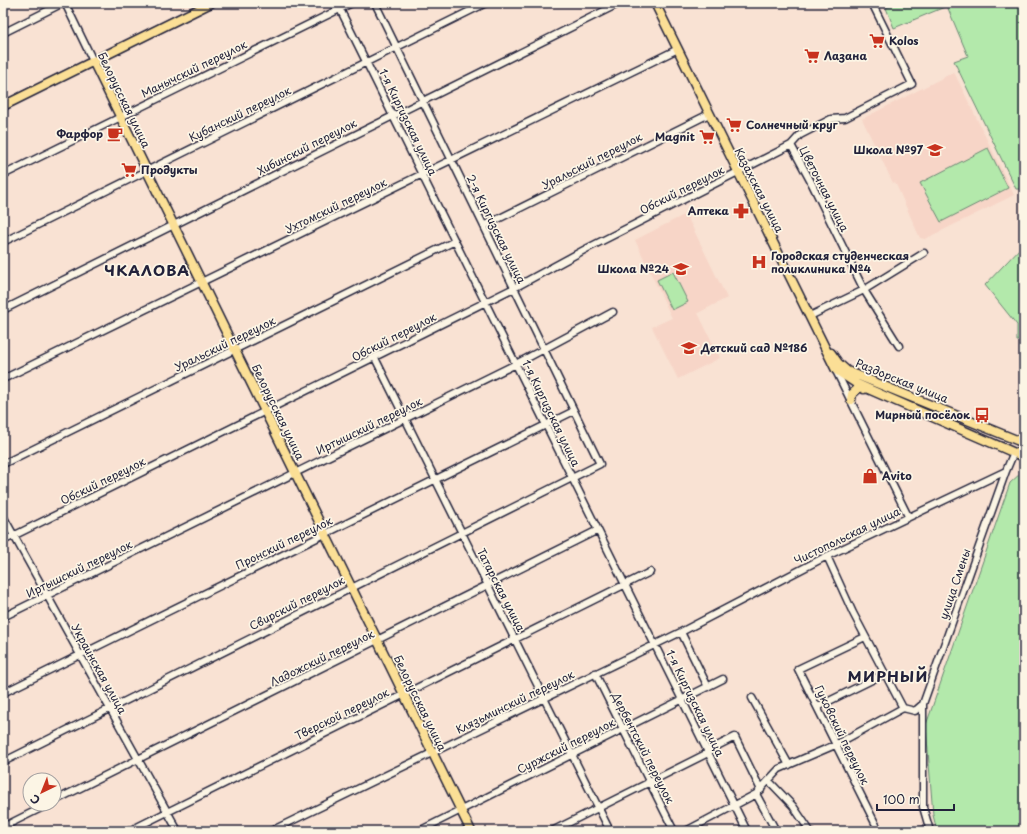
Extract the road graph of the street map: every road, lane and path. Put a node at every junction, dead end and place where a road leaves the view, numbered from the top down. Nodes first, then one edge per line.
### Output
1 (64, 3) edge
2 (211, 3) edge
3 (352, 3) edge
4 (375, 3) edge
5 (486, 3) edge
6 (620, 3) edge
7 (655, 3) edge
8 (872, 3) edge
9 (339, 6) edge
10 (3, 33) edge
11 (397, 48) junction
12 (678, 49) junction
13 (93, 61) junction
14 (367, 63) junction
15 (423, 100) junction
16 (3, 106) edge
17 (709, 114) junction
18 (393, 115) junction
19 (120, 116) junction
20 (790, 146) junction
21 (452, 160) junction
22 (147, 170) junction
23 (738, 172) junction
24 (3, 175) edge
25 (422, 175) junction
26 (174, 225) junction
27 (484, 226) junction
28 (455, 241) junction
29 (3, 242) edge
30 (924, 253) dead end
31 (202, 282) junction
32 (514, 288) junction
33 (864, 290) junction
34 (486, 302) junction
35 (3, 310) edge
36 (613, 312) dead end
37 (810, 316) junction
38 (821, 337) junction
39 (898, 346) dead end
40 (235, 350) junction
41 (544, 350) junction
42 (375, 358) junction
43 (516, 364) junction
44 (833, 365) junction
45 (3, 379) edge
46 (864, 388) junction
47 (851, 400) junction
48 (574, 411) junction
49 (266, 412) junction
50 (968, 419) junction
51 (405, 420) junction
52 (546, 424) junction
53 (962, 430) junction
54 (1024, 443) edge
55 (1014, 452) junction
56 (1024, 457) edge
57 (3, 464) edge
58 (600, 464) joint
59 (1006, 471) junction
60 (296, 474) junction
61 (573, 478) junction
62 (435, 480) junction
63 (3, 516) edge
64 (908, 516) junction
65 (598, 530) junction
66 (462, 533) junction
67 (325, 534) junction
68 (14, 536) junction
69 (3, 541) edge
70 (827, 556) junction
71 (650, 572) dead end
72 (625, 585) junction
73 (488, 586) junction
74 (351, 587) junction
75 (47, 595) junction
76 (3, 617) edge
77 (681, 632) junction
78 (865, 637) junction
79 (515, 640) junction
80 (378, 641) junction
81 (654, 644) junction
82 (80, 654) junction
83 (595, 673) junction
84 (884, 674) junction
85 (723, 679) dead end
86 (708, 687) junction
87 (3, 693) edge
88 (404, 694) junction
89 (544, 698) junction
90 (752, 698) dead end
91 (682, 700) junction
92 (923, 704) junction
93 (817, 707) junction
94 (110, 708) junction
95 (903, 708) junction
96 (623, 729) junction
97 (835, 745) junction
98 (708, 752) junction
99 (433, 753) junction
100 (572, 753) junction
101 (138, 760) junction
102 (3, 762) edge
103 (789, 764) junction
104 (769, 781) junction
105 (649, 783) junction
106 (758, 792) junction
107 (62, 797) edge
108 (735, 807) junction
109 (598, 808) junction
110 (167, 811) junction
111 (461, 811) junction
112 (33, 812) edge
113 (3, 827) edge
114 (930, 830) edge
115 (5, 831) edge
116 (129, 831) edge
117 (178, 831) edge
118 (271, 831) edge
119 (419, 831) edge
120 (471, 831) edge
121 (552, 831) edge
122 (610, 831) edge
123 (674, 831) edge
124 (686, 831) edge
125 (747, 831) edge
126 (776, 831) edge
127 (810, 831) edge
128 (879, 831) edge
129 (920, 831) edge

1 - 10 street
1 - 13 street, Белорусская улица
2 - 13 main road
3 - 9 street, Манычский переулок
4 - 11 street, 2-я Киргизская улица
5 - 11 street, Кубанский переулок
6 - 15 street, Хибинский переулок
7 - 12 main road, Казахская улица
8 - 20 street, Обский переулок
9 - 14 street, 1-я Киргизская улица
9 - 19 street, Манычский переулок
11 - 14 street, Кубанский переулок
11 - 15 street, 2-я Киргизская улица
12 - 17 main road, Казахская улица
12 - 21 street, Ухтомский переулок
13 - 16 main road
13 - 19 main road, Белорусская улица
14 - 18 street, 1-я Киргизская улица
14 - 22 street, Кубанский переулок
15 - 18 street, Хибинский переулок
15 - 21 street, 2-я Киргизская улица
17 - 23 main road, Казахская улица
17 - 27 street, Уральский переулок
18 - 25 street, 1-я Киргизская улица
18 - 26 street, Хибинский переулок
19 - 22 main road, Белорусская улица
19 - 24 street, Манычский переулок
20 - 23 street, Обский переулок
20 - 33 street, Цветочная улица
21 - 25 street, Ухтомский переулок
21 - 27 street, 2-я Киргизская улица
22 - 26 main road, Белорусская улица
22 - 29 street, Кубанский переулок
23 - 32 street, Обский переулок
23 - 37 main road, Казахская улица
25 - 28 street, 1-я Киргизская улица
25 - 31 street, Ухтомский переулок
26 - 31 main road, Белорусская улица
26 - 35 street, Хибинский переулок
27 - 32 street, 2-я Киргизская улица
28 - 34 street, 1-я Киргизская улица
28 - 40 street, Уральский переулок
30 - 33 street
31 - 40 main road, Белорусская улица
31 - 45 street, Ухтомский переулок
32 - 34 street, Обский переулок
32 - 41 street, 2-я Киргизская улица
33 - 37 street
33 - 39 street, Цветочная улица
34 - 42 street, Обский переулок
34 - 43 street, 1-я Киргизская улица
36 - 41 street, Иртышский переулок
37 - 38 main road, Казахская улица
38 - 44 main road, Казахская улица
38 - 50 main road, Раздорская улица
40 - 49 main road, Белорусская улица
40 - 57 street, Уральский переулок
41 - 43 street, Иртышский переулок
41 - 48 street, 2-я Киргизская улица
42 - 49 street, Обский переулок
42 - 51 street, Татарская улица
43 - 51 street, Иртышский переулок
43 - 52 street, 1-я Киргизская улица
44 - 46 main road, Раздорская улица
44 - 47 street, Казахская улица
46 - 47 main road
46 - 53 main road, Раздорская улица
47 - 64 street, Казахская улица
48 - 52 street, Пронский переулок
48 - 58 street, 2-я Киргизская улица
49 - 60 main road, Белорусская улица
49 - 68 street, Обский переулок
50 - 53 main road
50 - 54 main road, Раздорская улица
51 - 60 street, Иртышский переулок
51 - 62 street, Татарская улица
52 - 61 street, 1-я Киргизская улица
52 - 62 street, Пронский переулок
53 - 55 main road, Раздорская улица
55 - 56 main road, Раздорская улица
55 - 59 street
58 - 61 street, Свирский переулок
59 - 64 street, Чистопольская улица
59 - 92 street, улица Смены
60 - 67 main road, Белорусская улица
60 - 75 street, Иртышский переулок
61 - 65 street, 1-я Киргизская улица
61 - 66 street, Свирский переулок
62 - 66 street, Татарская улица
62 - 67 street, Пронский переулок
63 - 68 street, Украинская улица
64 - 70 street, Чистопольская улица
65 - 72 street, 1-я Киргизская улица
65 - 73 street, Ладожский переулок
66 - 73 street, Татарская улица
66 - 74 street, Свирский переулок
67 - 74 main road, Белорусская улица
67 - 82 street, Пронский переулок
68 - 69 street, Обский переулок
68 - 75 street, Украинская улица
70 - 77 street, Чистопольская улица
70 - 78 street
71 - 72 street, Тверской переулок
72 - 79 street, Тверской переулок
72 - 81 street, 1-я Киргизская улица
73 - 79 street, Татарская улица
73 - 80 street, Ладожский переулок
74 - 80 main road, Белорусская улица
74 - 94 street, Свирский переулок
75 - 76 street, Иртышский переулок
75 - 82 street, Украинская улица
77 - 81 street, Клязьминский переулок
77 - 86 street
78 - 84 street
78 - 93 street, Гуковский переулок
79 - 88 street, Тверской переулок
79 - 89 street, Татарская улица
80 - 88 main road, Белорусская улица
80 - 101 street, Ладожский переулок
81 - 83 street, Клязьминский переулок
81 - 91 street, 1-я Киргизская улица
82 - 87 street, Пронский переулок
82 - 94 street, Украинская улица
83 - 89 street, Клязьминский переулок
83 - 96 street, Дербентский переулок
84 - 93 street
84 - 95 street
85 - 86 street, Суржский переулок
86 - 91 street, Суржский переулок
88 - 99 main road, Белорусская улица
88 - 110 street, Тверской переулок
89 - 99 street, Клязьминский переулок
89 - 100 street, Татарская улица
90 - 103 street
91 - 96 street, Суржский переулок
91 - 98 street, 1-я Киргизская улица
92 - 95 street
92 - 114 street, улица Смены
93 - 97 street, Гуковский переулок
94 - 101 street, Украинская улица
94 - 102 street, Свирский переулок
95 - 97 street
96 - 100 street, Суржский переулок
96 - 105 street, Дербентский переулок
97 - 103 street
97 - 128 street, Гуковский переулок
98 - 105 street
98 - 106 street
98 - 108 street, 1-я Киргизская улица
99 - 111 main road, Белорусская улица
99 - 118 street, Клязьминский переулок
100 - 109 street, Татарская улица
100 - 111 street, Суржский переулок
101 - 107 street, Ладожский переулок
101 - 110 street, Украинская улица
103 - 104 street
104 - 106 street
104 - 127 street
105 - 109 street
105 - 123 street, Дербентский переулок
106 - 108 street
106 - 126 street
108 - 124 street
108 - 125 street, 1-я Киргизская улица
109 - 121 street
109 - 122 street, Татарская улица
110 - 116 street, Тверской переулок
110 - 117 street, Украинская улица
111 - 119 street, Суржский переулок
111 - 120 main road, Белорусская улица
112 - 113 street
113 - 115 street
114 - 129 street

